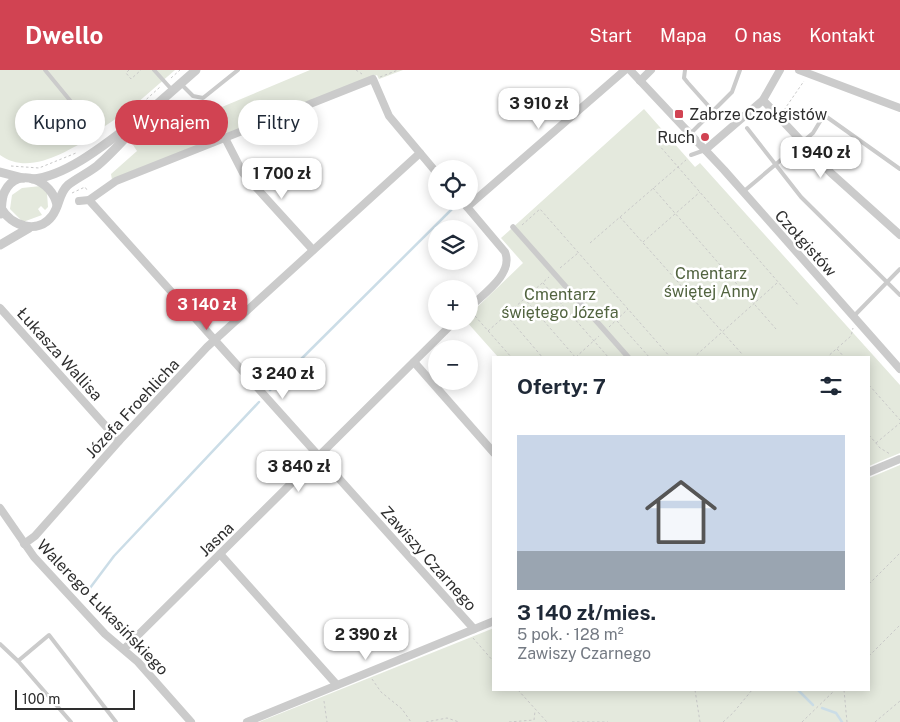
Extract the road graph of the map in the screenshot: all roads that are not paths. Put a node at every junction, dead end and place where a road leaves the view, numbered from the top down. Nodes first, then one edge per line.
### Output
1 (45, 70) edge
2 (55, 70) edge
3 (154, 70) edge
4 (196, 70) edge
5 (238, 70) edge
6 (625, 70) edge
7 (630, 70) edge
8 (651, 70) edge
9 (685, 70) edge
10 (740, 70) edge
11 (780, 70) edge
12 (799, 70) edge
13 (49, 75) junction
14 (640, 81) junction
15 (180, 84) junction
16 (173, 91) junction
17 (70, 100) edge
18 (163, 100) edge
19 (763, 100) junction
20 (900, 108) edge
21 (713, 111) junction
22 (747, 128) dead end
23 (690, 134) junction
24 (115, 137) edge
25 (228, 137) edge
26 (802, 142) junction
27 (228, 144) edge
28 (118, 145) edge
29 (207, 145) edge
30 (705, 150) junction
31 (420, 153) junction
32 (691, 155) road end
33 (428, 162) edge
34 (775, 165) junction
35 (900, 169) edge
36 (0, 172) edge
37 (27, 179) junction
38 (478, 192) edge
39 (743, 192) junction
40 (89, 200) junction
41 (79, 201) dead end
42 (1, 205) edge
43 (57, 205) junction
44 (469, 210) edge
45 (34, 226) junction
46 (514, 229) road end
47 (900, 235) edge
48 (0, 245) edge
49 (314, 250) junction
50 (900, 269) edge
51 (887, 284) junction
52 (900, 295) edge
53 (478, 299) edge
54 (0, 308) edge
55 (853, 317) junction
56 (446, 330) edge
57 (215, 340) junction
58 (627, 356) edge
59 (414, 362) junction
60 (900, 369) edge
61 (118, 441) junction
62 (492, 451) edge
63 (319, 457) junction
64 (900, 459) edge
65 (870, 472) edge
66 (0, 508) edge
67 (24, 544) junction
68 (220, 554) junction
69 (492, 622) edge
70 (471, 631) junction
71 (0, 644) edge
72 (124, 649) junction
73 (18, 661) junction
74 (337, 685) junction
75 (71, 722) edge
76 (116, 722) edge
77 (191, 722) edge
78 (247, 722) edge

1 - 13 lane
2 - 13 lane
3 - 16 lane
4 - 15 street
5 - 15 lane
6 - 38 street
7 - 14 street, Czołgistów
8 - 14 street
9 - 21 lane
10 - 21 lane
11 - 19 street
12 - 20 street
13 - 17 lane
14 - 23 street, Czołgistów
15 - 16 street
16 - 18 street
19 - 26 street
19 - 30 street
21 - 23 lane
22 - 34 lane
23 - 30 street, Czołgistów
24 - 37 street
25 - 31 street
26 - 34 lane
26 - 35 lane
26 - 47 street
27 - 49 street
28 - 43 street
29 - 40 street
30 - 32 lane
30 - 39 street, Czołgistów
31 - 33 street
31 - 49 street, Józefa Froehlicha
34 - 39 lane
34 - 51 lane
36 - 37 street
37 - 42 street
37 - 43 street
39 - 55 street, Czołgistów
40 - 41 street
40 - 57 street, Zawiszy Czarnego
42 - 45 street
43 - 45 street
44 - 53 street
45 - 48 street
46 - 58 street
49 - 57 street, Józefa Froehlicha
50 - 51 lane
51 - 52 lane
51 - 55 lane
54 - 61 street, Łukasza Wallisa
55 - 60 street, Czołgistów
56 - 59 street, Jasna
57 - 61 street, Józefa Froehlicha
57 - 63 street, Zawiszy Czarnego
59 - 62 street
59 - 63 street, Jasna
61 - 67 street, Józefa Froehlicha
63 - 68 street, Jasna
63 - 70 street, Zawiszy Czarnego
64 - 65 street
66 - 67 street, Walerego Łukasińskiego
67 - 72 street, Walerego Łukasińskiego
68 - 72 street, Jasna
68 - 74 street
69 - 70 street
70 - 74 street
71 - 73 lane
72 - 77 street, Walerego Łukasińskiego
73 - 75 lane
73 - 76 lane
74 - 78 street

